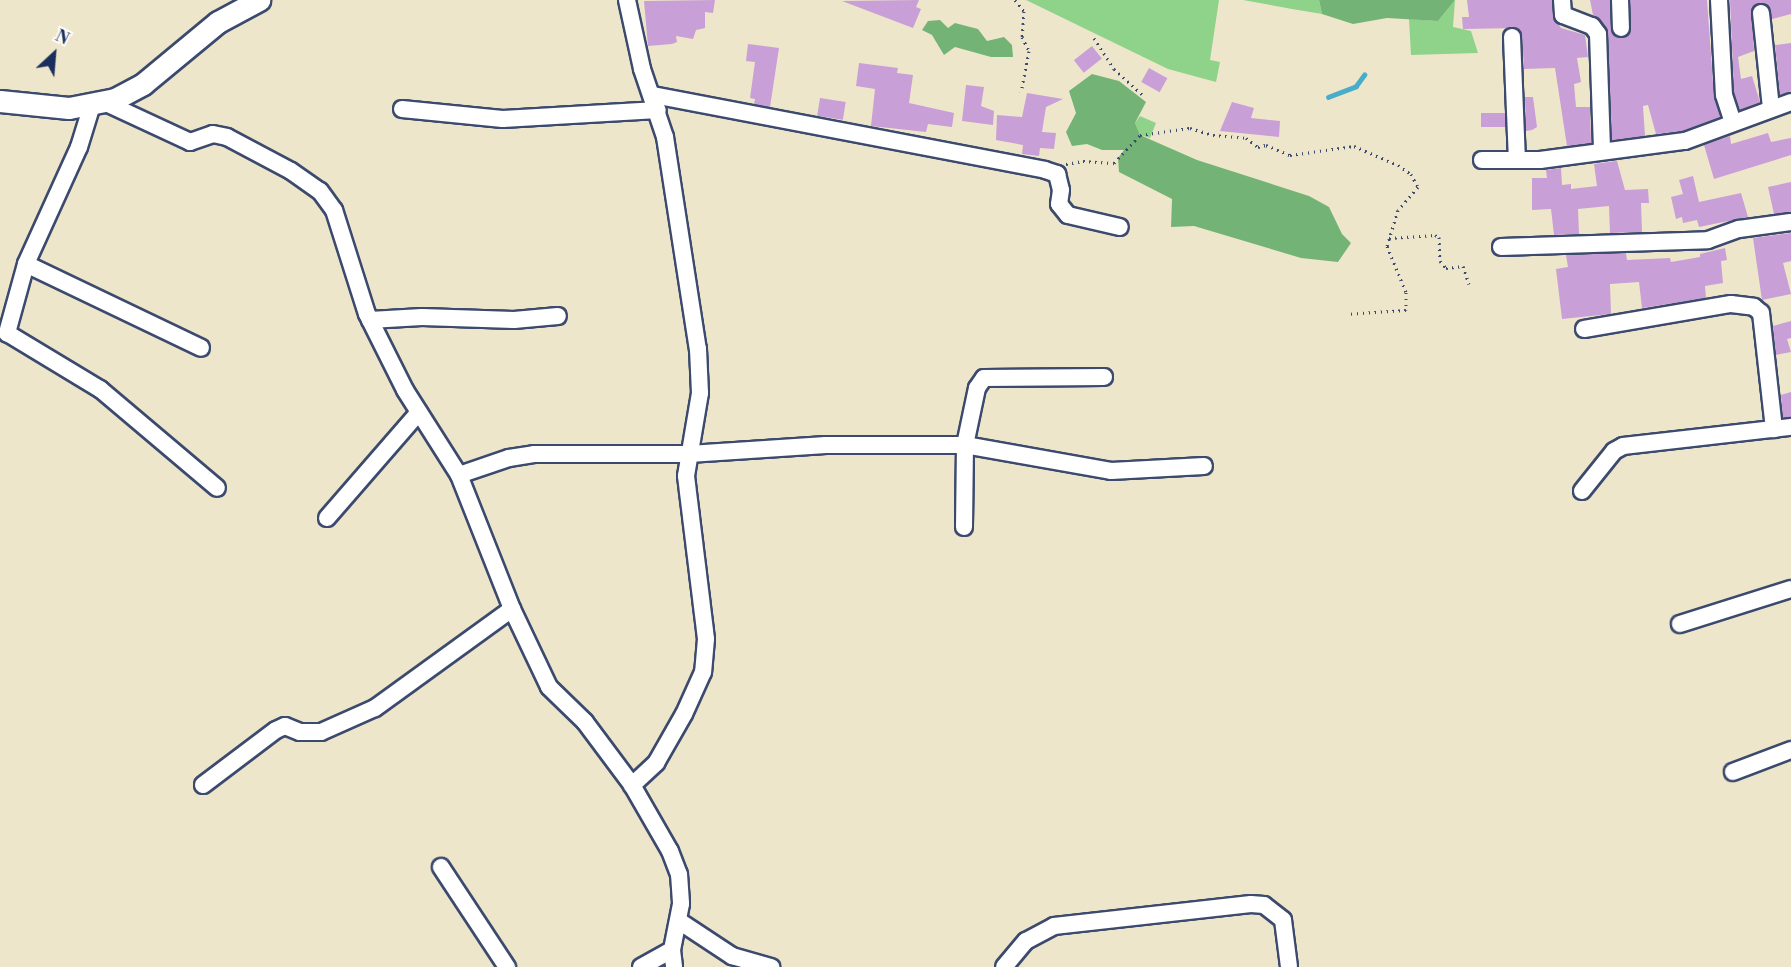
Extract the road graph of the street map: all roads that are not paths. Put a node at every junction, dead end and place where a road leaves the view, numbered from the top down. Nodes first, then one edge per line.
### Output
1 (259, 0) edge
2 (627, 0) edge
3 (1562, 0) edge
4 (1620, 0) edge
5 (1719, 0) edge
6 (1761, 13) dead end
7 (1621, 28) dead end
8 (1512, 37) dead end
9 (0, 101) edge
10 (1791, 102) edge
11 (655, 103) junction
12 (98, 104) junction
13 (402, 108) dead end
14 (1771, 108) junction
15 (1733, 123) junction
16 (1602, 152) junction
17 (1518, 159) junction
18 (1482, 160) dead end
19 (1791, 222) edge
20 (1120, 227) dead end
21 (1501, 247) dead end
22 (26, 264) junction
23 (558, 316) dead end
24 (370, 320) junction
25 (1584, 329) dead end
26 (201, 348) dead end
27 (1104, 377) dead end
28 (419, 412) junction
29 (1791, 427) edge
30 (1774, 429) junction
31 (965, 445) junction
32 (689, 454) junction
33 (1204, 466) dead end
34 (459, 475) junction
35 (217, 488) dead end
36 (1582, 491) dead end
37 (327, 518) dead end
38 (964, 527) dead end
39 (1791, 589) edge
40 (512, 609) junction
41 (1680, 624) dead end
42 (1791, 750) edge
43 (1733, 772) dead end
44 (203, 785) dead end
45 (633, 786) junction
46 (441, 867) dead end
47 (679, 921) junction
48 (672, 950) junction
49 (507, 967) edge
50 (641, 967) edge
51 (674, 967) edge
52 (771, 967) edge
53 (1004, 967) edge
54 (1289, 967) edge

1 - 12 street
2 - 11 street
3 - 16 street
4 - 7 street
5 - 15 street
6 - 14 street
8 - 17 street
9 - 12 street
10 - 14 street
11 - 13 street
11 - 20 street
11 - 32 street
12 - 22 street
12 - 24 street
14 - 15 street
15 - 16 street
16 - 17 street
17 - 18 street
19 - 21 street
22 - 26 street
22 - 35 street
23 - 24 street
24 - 28 street
25 - 30 street
27 - 31 street
28 - 34 street
28 - 37 street
29 - 30 street
30 - 36 street
31 - 32 street
31 - 33 street
31 - 38 street
32 - 34 street
32 - 45 street
34 - 40 street
39 - 41 street
40 - 44 street
40 - 45 street
42 - 43 street
45 - 47 street
46 - 49 street
47 - 48 street
47 - 52 street
48 - 50 street
48 - 51 street
53 - 54 street

